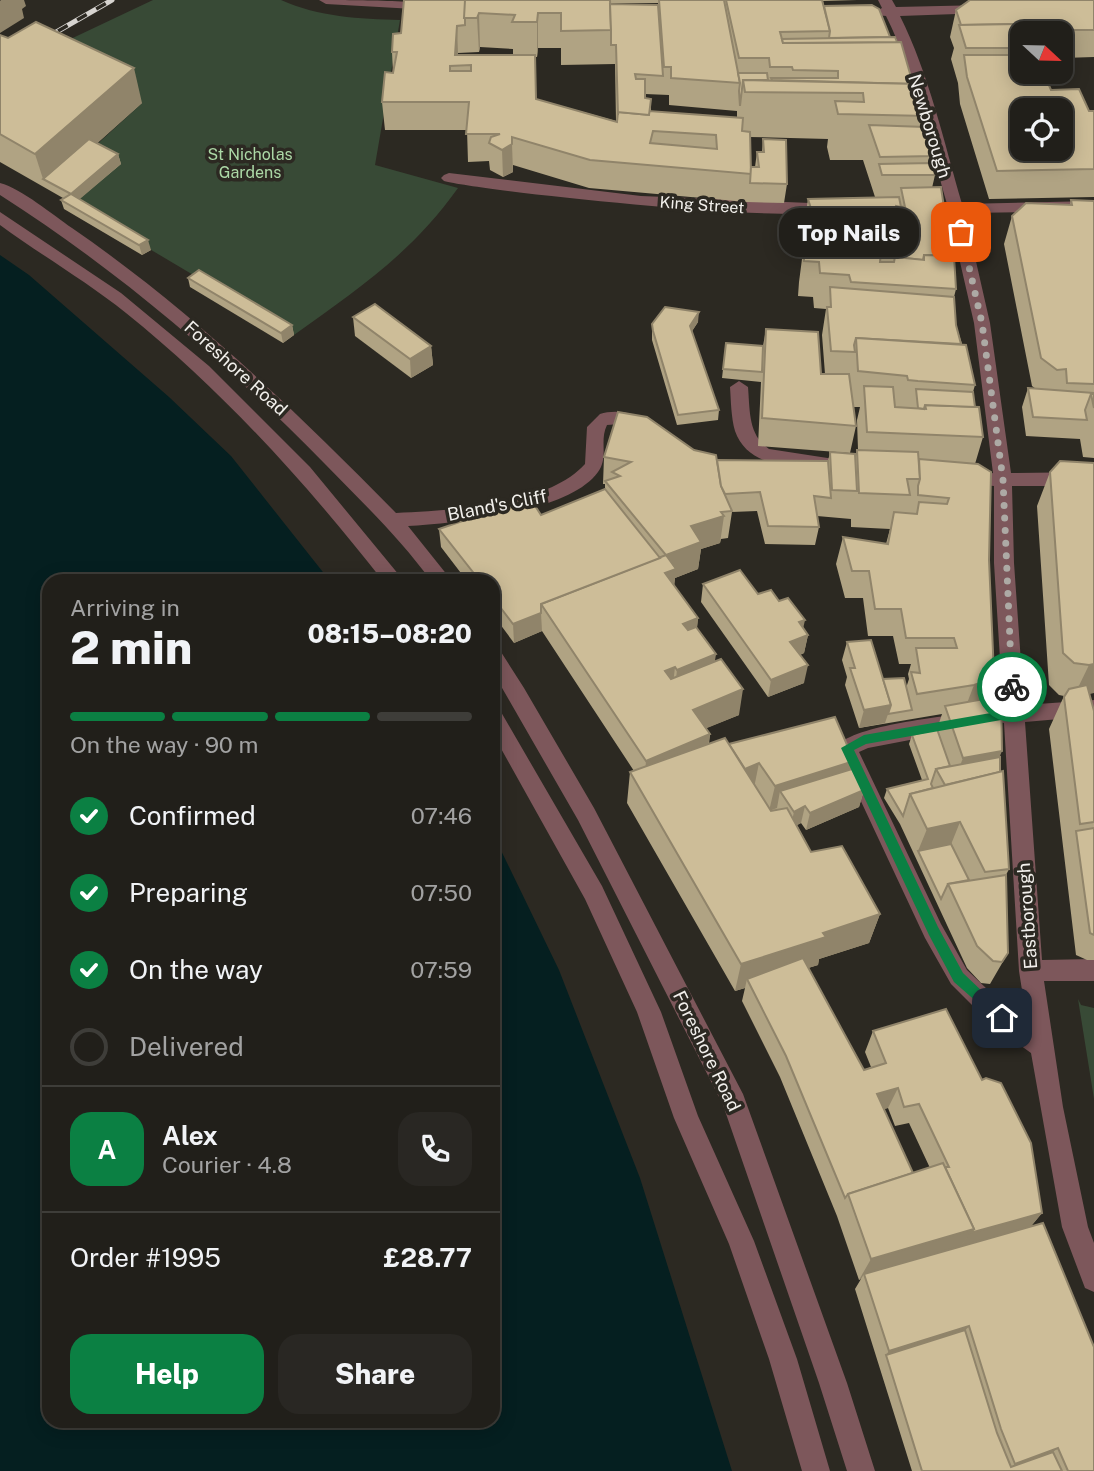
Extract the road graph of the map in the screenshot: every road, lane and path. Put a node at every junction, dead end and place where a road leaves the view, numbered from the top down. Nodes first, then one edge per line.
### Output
1 (326, 0) edge
2 (888, 6) edge
3 (443, 7) edge
4 (1001, 8) edge
5 (862, 13) edge
6 (449, 178) dead end
7 (0, 187) edge
8 (1094, 206) edge
9 (844, 209) edge
10 (928, 209) edge
11 (956, 209) junction
12 (0, 216) edge
13 (738, 387) dead end
14 (659, 439) edge
15 (751, 467) edge
16 (976, 479) edge
17 (1003, 480) junction
18 (1094, 480) edge
19 (390, 520) junction
20 (388, 574) edge
21 (436, 574) edge
22 (500, 667) edge
23 (1094, 708) edge
24 (1014, 713) junction
25 (500, 728) edge
26 (1094, 970) edge
27 (1031, 971) junction
28 (1042, 1047) junction
29 (1094, 1279) edge
30 (816, 1471) edge
31 (861, 1471) edge

1 - 3 street
2 - 4 street
2 - 5 street
2 - 11 street, Newborough
6 - 9 street, King Street
7 - 19 street, Foreshore Road
8 - 11 street
10 - 11 street
11 - 17 street, Newborough
12 - 20 street, Foreshore Road
13 - 15 street
14 - 19 street, Bland's Cliff
16 - 17 street
17 - 18 street
17 - 24 street, Newborough
19 - 21 street, Foreshore Road
22 - 31 street, Foreshore Road
23 - 24 street
24 - 27 street, Eastborough
24 - 28 street
25 - 30 street, Foreshore Road
26 - 27 street
27 - 28 street, Eastborough
28 - 29 street, Eastborough

